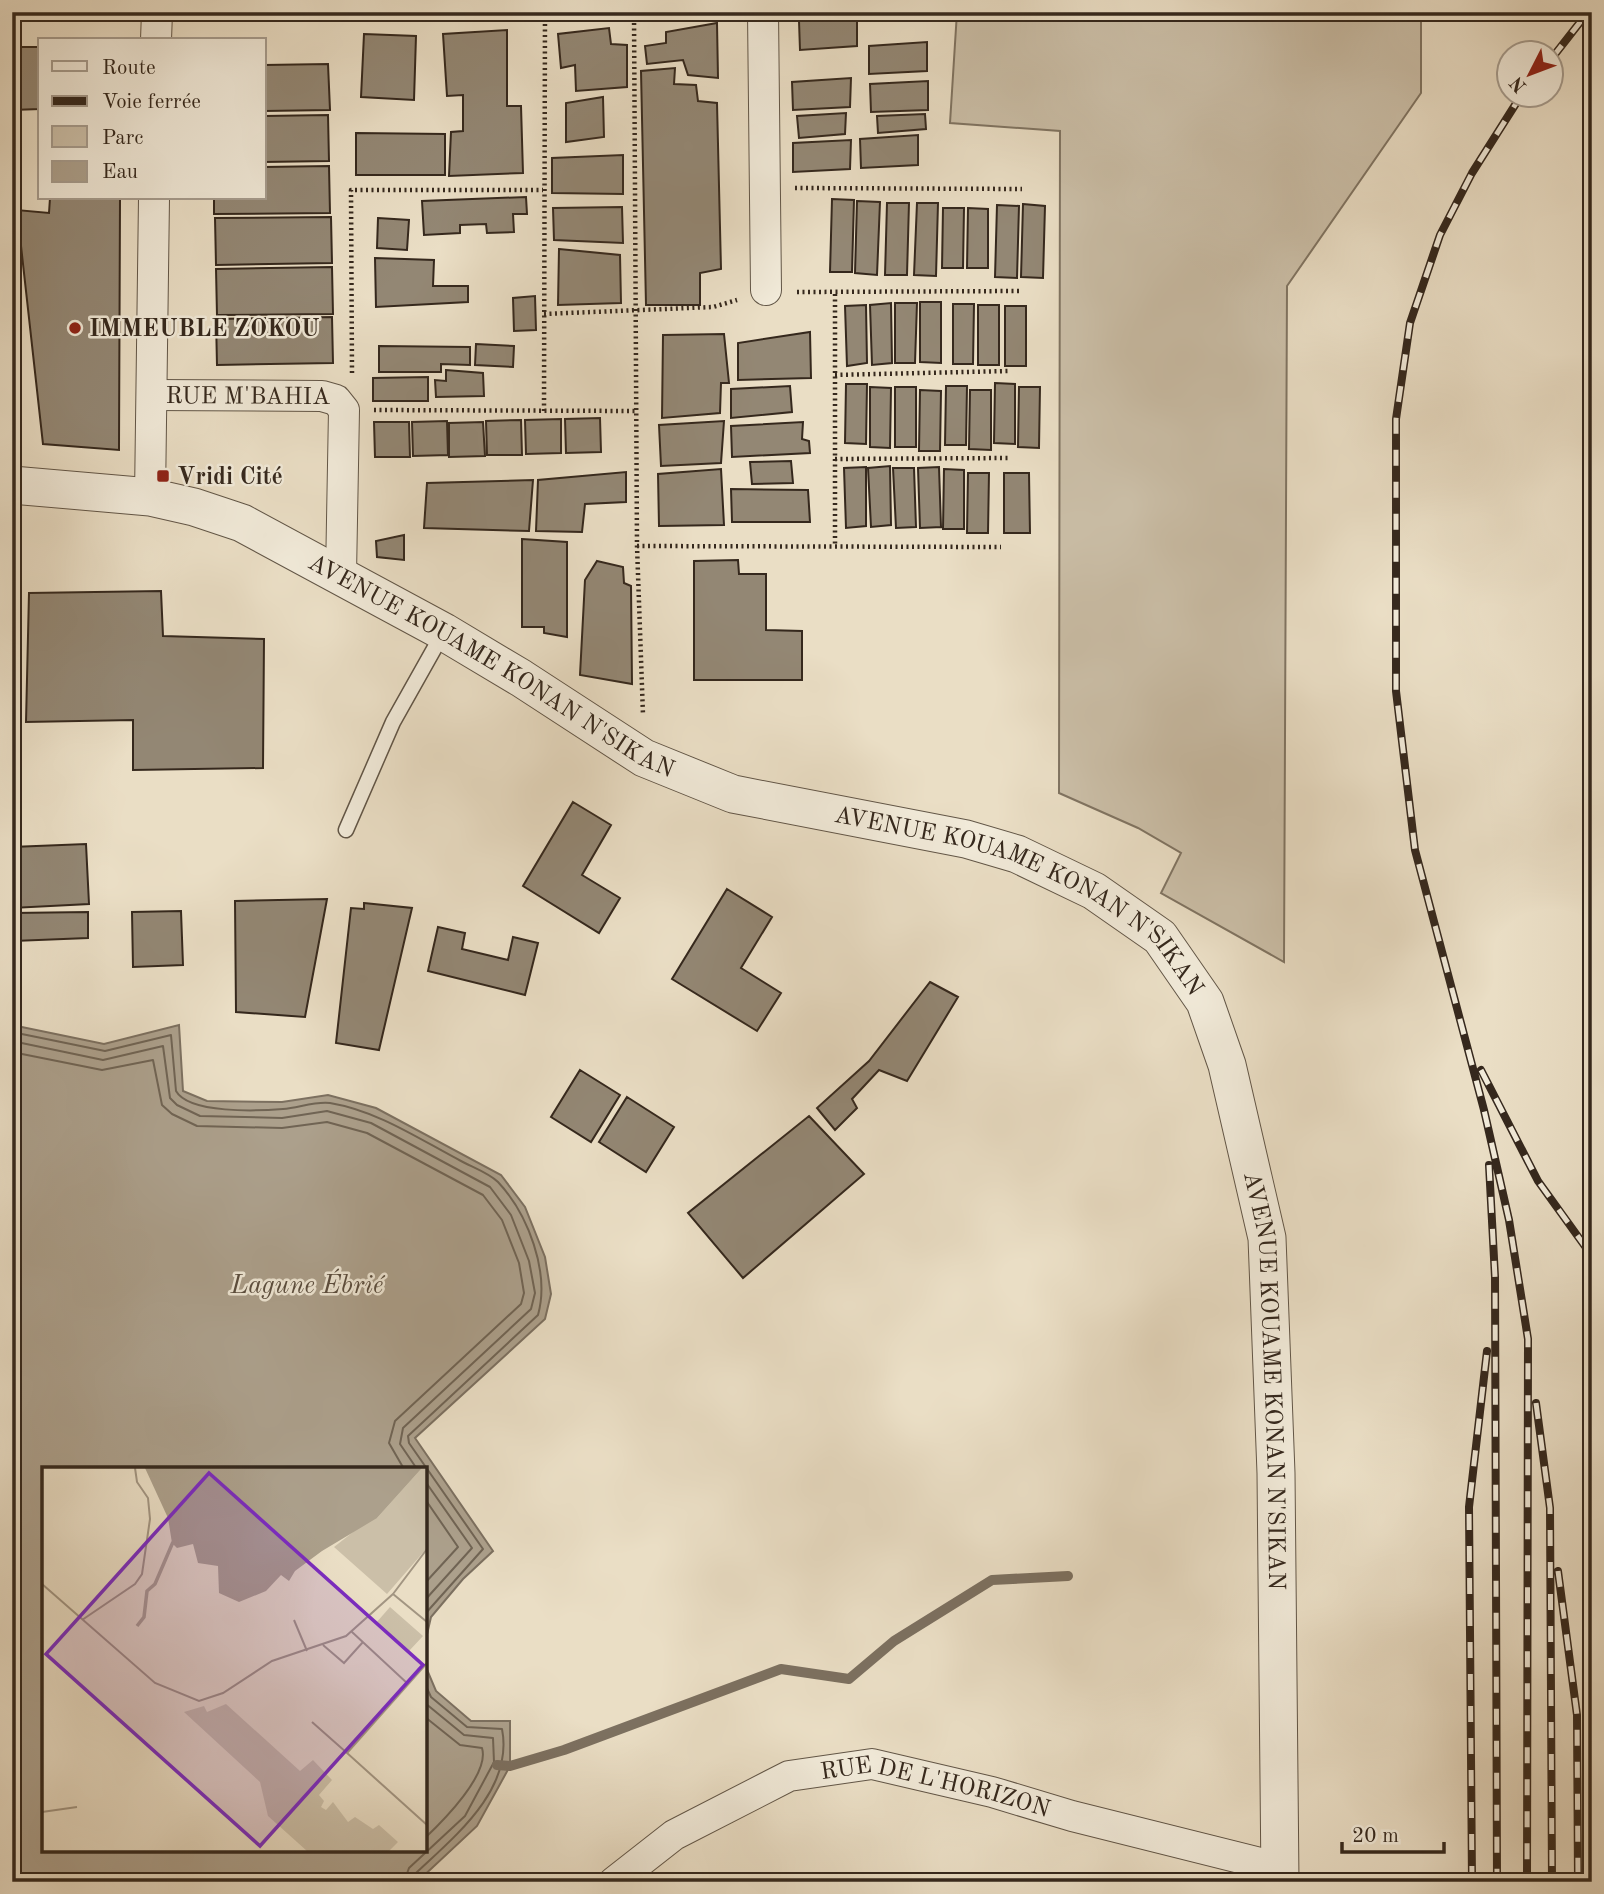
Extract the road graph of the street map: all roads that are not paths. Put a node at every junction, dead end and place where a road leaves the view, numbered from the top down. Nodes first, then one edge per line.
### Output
1 (157, 12) edge
2 (762, 12) edge
3 (156, 38) edge
4 (154, 200) edge
5 (766, 290) road end
6 (152, 395) junction
7 (12, 485) edge
8 (150, 498) junction
9 (341, 575) junction
10 (443, 632) junction
11 (346, 830) dead end
12 (1280, 1875) edge
13 (614, 1882) edge

1 - 3 street
2 - 5 street
4 - 6 street
6 - 8 street
6 - 9 street, RUE M'BAHIA
7 - 8 street, AVENUE KOUAME KONAN N'SIKAN
8 - 9 street, AVENUE KOUAME KONAN N'SIKAN
9 - 10 street, AVENUE KOUAME KONAN N'SIKAN
10 - 11 lane
10 - 12 street, AVENUE KOUAME KONAN N'SIKAN
12 - 13 street, RUE DE L'HORIZON

